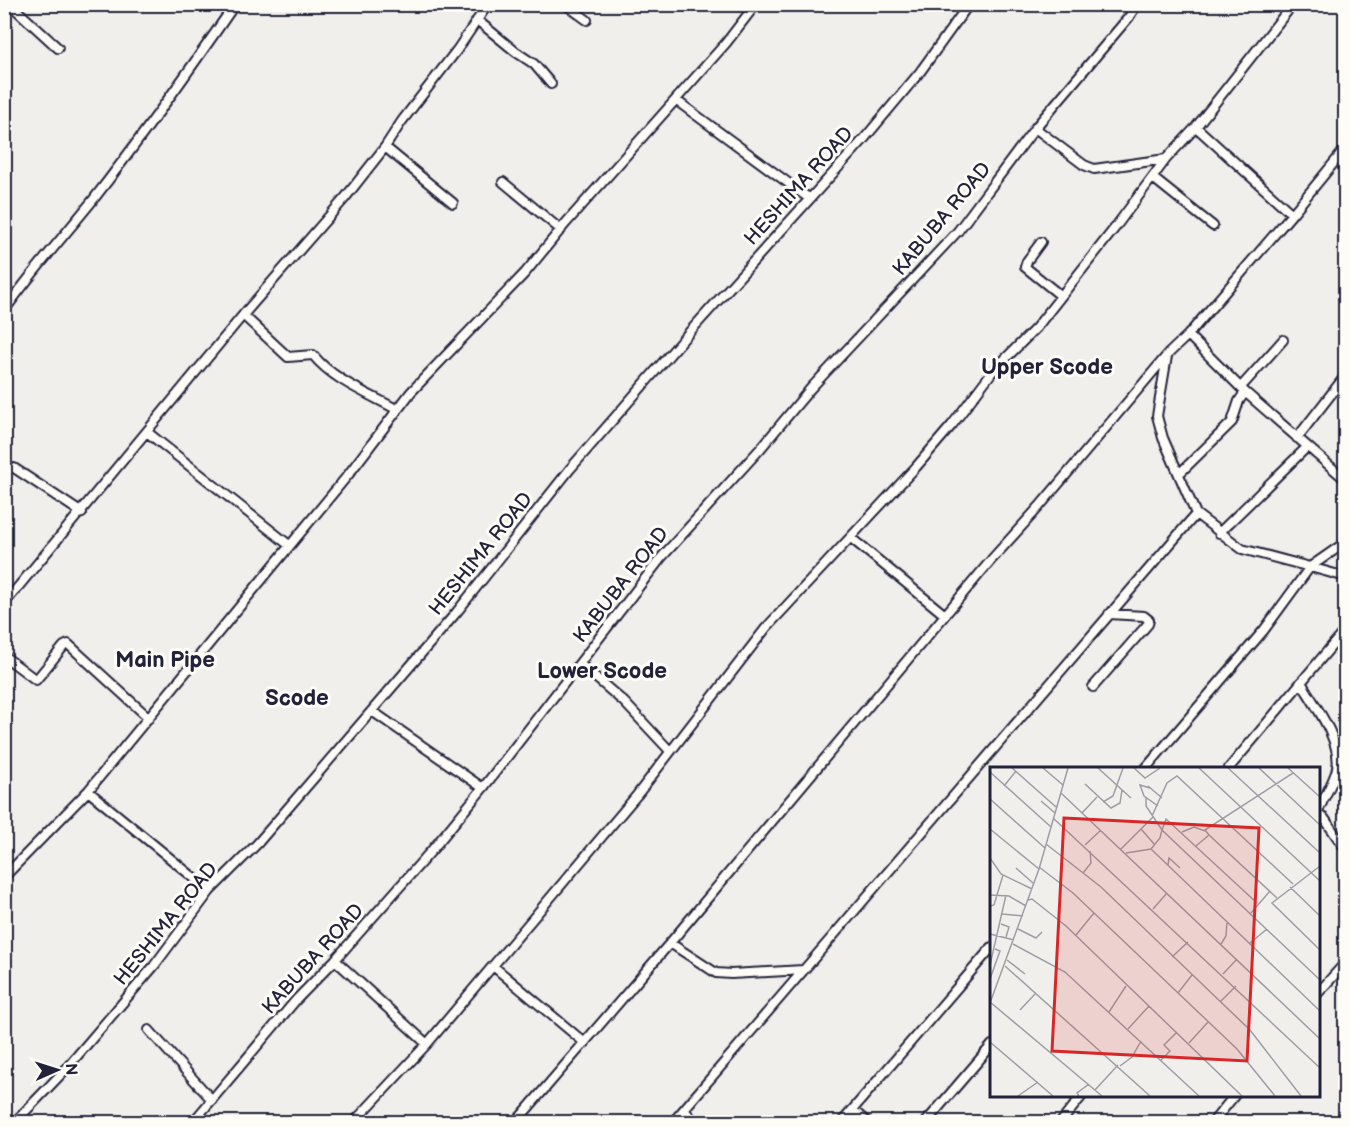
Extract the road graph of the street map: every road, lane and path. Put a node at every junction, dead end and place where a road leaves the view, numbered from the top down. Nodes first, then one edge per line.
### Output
1 (10, 4) edge
2 (235, 4) edge
3 (488, 4) edge
4 (565, 4) edge
5 (756, 4) edge
6 (969, 4) edge
7 (1137, 4) edge
8 (1293, 4) edge
9 (477, 20) junction
10 (587, 20) dead end
11 (58, 48) dead end
12 (551, 84) dead end
13 (677, 101) junction
14 (1196, 127) junction
15 (1035, 128) junction
16 (385, 147) junction
17 (1346, 148) edge
18 (1166, 159) junction
19 (1153, 178) junction
20 (503, 182) dead end
21 (810, 199) junction
22 (453, 203) dead end
23 (1292, 214) junction
24 (1213, 226) dead end
25 (561, 230) junction
26 (1041, 242) dead end
27 (1061, 296) junction
28 (4, 310) edge
29 (243, 315) junction
30 (1188, 335) junction
31 (1283, 340) dead end
32 (1168, 354) junction
33 (1346, 375) edge
34 (1243, 389) junction
35 (396, 409) junction
36 (147, 432) junction
37 (1297, 438) junction
38 (1307, 447) junction
39 (4, 468) edge
40 (1179, 474) junction
41 (1346, 480) edge
42 (82, 513) junction
43 (1196, 514) junction
44 (1219, 533) junction
45 (851, 538) junction
46 (1346, 542) edge
47 (289, 545) junction
48 (1310, 567) junction
49 (1346, 577) edge
50 (4, 604) edge
51 (1109, 614) junction
52 (945, 615) junction
53 (1346, 629) edge
54 (4, 656) edge
55 (580, 664) junction
56 (1301, 682) junction
57 (1093, 687) dead end
58 (372, 711) junction
59 (149, 718) junction
60 (670, 751) junction
61 (1147, 767) edge
62 (1230, 767) edge
63 (483, 788) junction
64 (88, 791) junction
65 (1320, 809) edge
66 (1320, 815) edge
67 (1346, 850) edge
68 (4, 877) edge
69 (210, 891) junction
70 (670, 943) junction
71 (990, 949) edge
72 (336, 960) junction
73 (1346, 962) edge
74 (493, 966) junction
75 (803, 970) junction
76 (1320, 991) edge
77 (149, 1030) dead end
78 (585, 1043) junction
79 (427, 1044) junction
80 (990, 1047) edge
81 (1080, 1097) edge
82 (1232, 1097) edge
83 (212, 1100) junction
84 (684, 1110) junction
85 (853, 1110) junction
86 (15, 1122) edge
87 (193, 1122) edge
88 (354, 1122) edge
89 (516, 1122) edge
90 (673, 1122) edge
91 (695, 1122) edge
92 (842, 1122) edge
93 (867, 1122) edge
94 (926, 1122) edge
95 (1061, 1122) edge
96 (1213, 1122) edge

1 - 11 street
2 - 28 street
3 - 9 street
4 - 10 street
5 - 13 street
6 - 21 street, HESHIMA ROAD
7 - 15 street, KABUBA ROAD
8 - 14 street
9 - 12 street
9 - 16 street
13 - 21 street
13 - 25 street
14 - 18 street
14 - 23 street
15 - 18 street
15 - 55 street, KABUBA ROAD
16 - 22 street
16 - 29 street
17 - 23 street
18 - 19 street
19 - 24 street
19 - 27 street
20 - 25 street
21 - 58 street, HESHIMA ROAD
23 - 30 street
25 - 35 street
26 - 27 street
27 - 45 street
29 - 35 street
29 - 36 street
30 - 32 street
30 - 34 street
31 - 34 street
32 - 40 street
32 - 52 street
33 - 37 street
34 - 37 street
34 - 40 street
35 - 47 street
36 - 42 street
36 - 47 street
37 - 38 street
38 - 41 street
38 - 44 street
39 - 42 street
40 - 43 street
42 - 50 street
43 - 44 street
43 - 51 street
44 - 48 street
45 - 52 street
45 - 60 street
46 - 48 street
47 - 59 street
48 - 49 street
48 - 61 street
51 - 57 street
51 - 75 street
52 - 70 street
53 - 56 street
54 - 59 street
55 - 60 street
55 - 63 street, KABUBA ROAD
56 - 62 street
56 - 65 street
58 - 63 street
58 - 69 street, HESHIMA ROAD
59 - 64 street
60 - 74 street
63 - 72 street, KABUBA ROAD
64 - 68 street
64 - 69 street
66 - 67 street
69 - 86 street, HESHIMA ROAD
70 - 75 street
70 - 78 street
71 - 85 street
72 - 79 street
72 - 83 street, KABUBA ROAD
73 - 76 street
74 - 78 street
74 - 79 street
75 - 84 street
77 - 83 street
78 - 89 street
79 - 88 street
80 - 94 street
81 - 95 street
82 - 96 street
83 - 87 street, KABUBA ROAD
84 - 90 street
84 - 91 street
85 - 92 street
85 - 93 street

